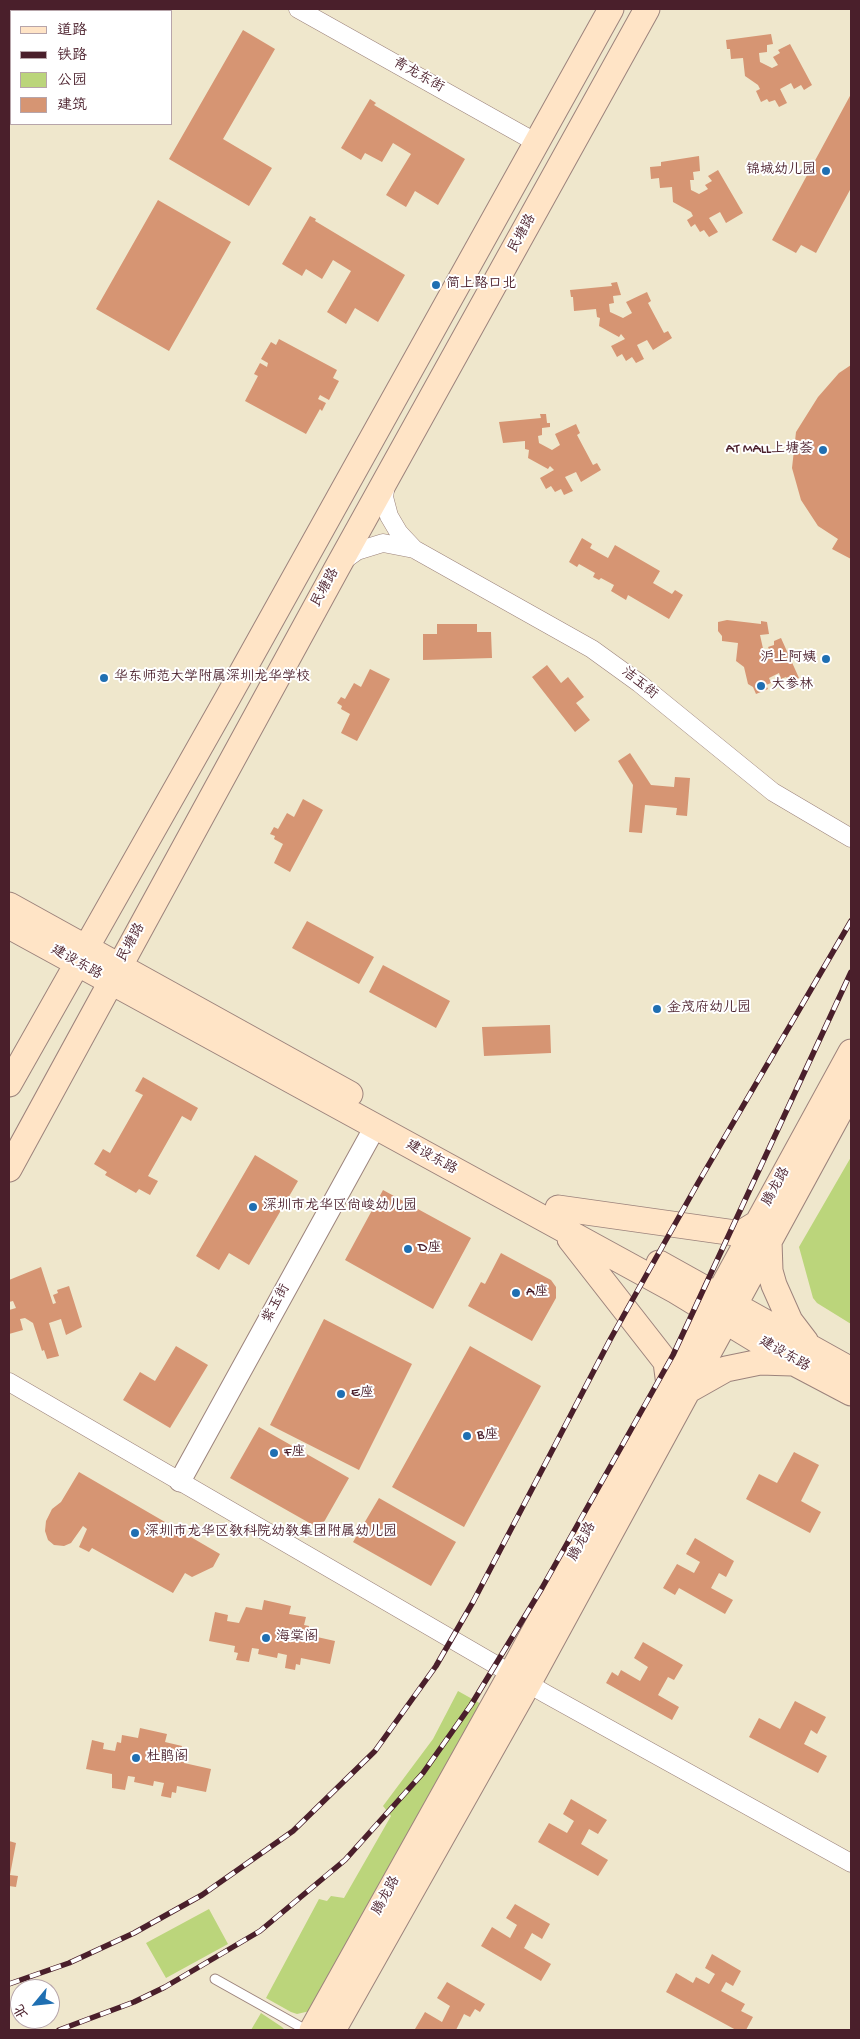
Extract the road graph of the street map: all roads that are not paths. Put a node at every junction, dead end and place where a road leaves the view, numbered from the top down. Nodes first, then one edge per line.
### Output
1 (298, 9) edge
2 (611, 9) edge
3 (647, 9) edge
4 (537, 142) junction
5 (389, 475) junction
6 (414, 549) junction
7 (337, 568) junction
8 (851, 838) edge
9 (9, 905) edge
10 (9, 926) edge
11 (80, 955) junction
12 (115, 974) junction
13 (851, 1052) edge
14 (9, 1084) edge
15 (851, 1091) edge
16 (375, 1127) junction
17 (9, 1169) edge
18 (561, 1219) junction
19 (762, 1232) junction
20 (722, 1308) junction
21 (805, 1357) junction
22 (851, 1370) edge
23 (9, 1382) edge
24 (678, 1388) junction
25 (851, 1392) edge
26 (180, 1481) junction
27 (519, 1679) junction
28 (851, 1863) edge
29 (216, 1979) dead end
30 (306, 2030) edge
31 (312, 2030) edge
32 (333, 2030) edge

1 - 4 street, 青龙东街
2 - 4 main road
3 - 5 main road, 民塘路
4 - 11 main road
5 - 6 street
5 - 7 main road, 民塘路
6 - 7 street
6 - 8 street, 洁玉街
7 - 12 main road, 民塘路
9 - 11 main road, 建设东路
10 - 11 main road, 建设东路
11 - 12 main road, 建设东路
11 - 14 main road
12 - 16 main road, 建设东路
12 - 17 main road, 民塘路
12 - 18 main road, 建设东路
13 - 19 main road, 腾龙路
15 - 19 main road, 腾龙路
16 - 18 main road, 建设东路
16 - 26 street, 紫玉街
18 - 19 main road
18 - 20 main road, 建设东路
18 - 24 main road
19 - 20 main road, 腾龙路
19 - 21 main road
20 - 21 main road, 建设东路
20 - 24 main road, 腾龙路
21 - 22 main road, 建设东路
21 - 24 main road
21 - 25 main road, 建设东路
23 - 26 street
24 - 27 main road, 腾龙路
26 - 27 street
27 - 28 street
27 - 31 main road, 腾龙路
27 - 32 main road, 腾龙路
29 - 30 lane

